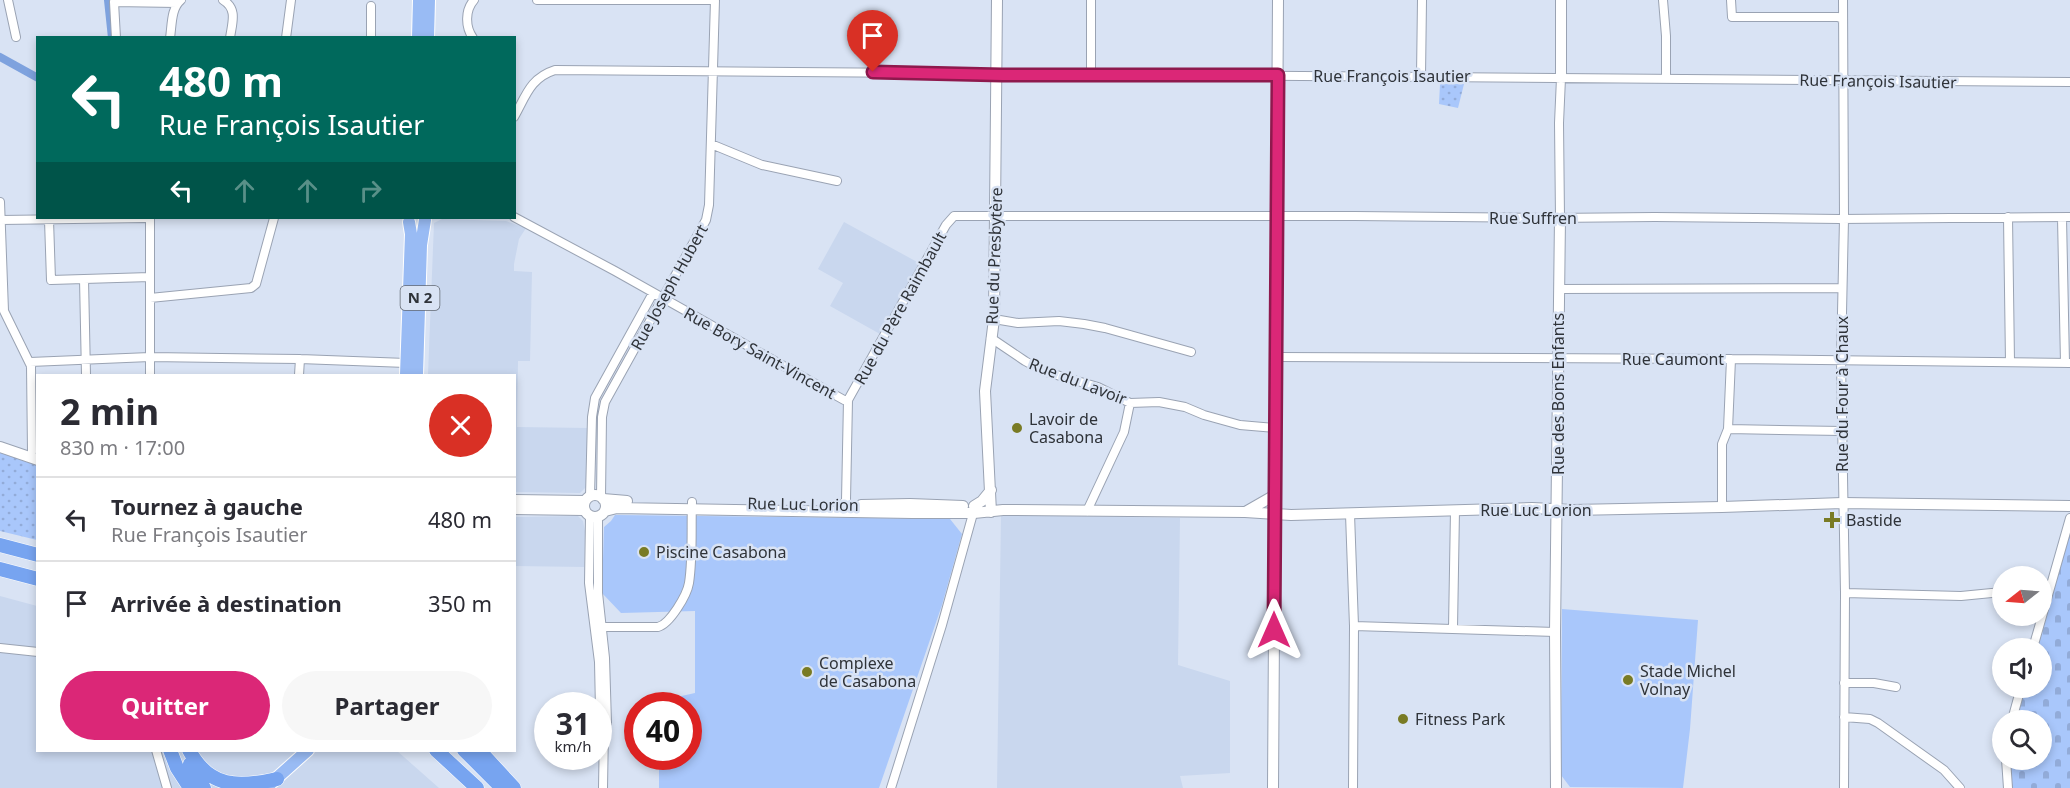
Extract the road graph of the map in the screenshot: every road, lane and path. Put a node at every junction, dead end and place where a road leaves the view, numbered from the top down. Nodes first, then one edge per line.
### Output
1 (8, 0) edge
2 (223, 0) edge
3 (291, 0) edge
4 (419, 0) edge
5 (429, 0) edge
6 (474, 0) edge
7 (537, 0) edge
8 (542, 0) edge
9 (715, 0) edge
10 (997, 0) edge
11 (1090, 0) edge
12 (1278, 0) edge
13 (1422, 0) edge
14 (1561, 0) edge
15 (1663, 0) edge
16 (1731, 0) edge
17 (1843, 0) edge
18 (179, 1) edge
19 (371, 6) dead end
20 (1843, 19) junction
21 (116, 36) edge
22 (170, 36) edge
23 (230, 36) edge
24 (286, 36) edge
25 (371, 36) edge
26 (418, 36) edge
27 (428, 36) edge
28 (472, 36) edge
29 (16, 37) dead end
30 (713, 70) junction
31 (997, 75) junction
32 (1091, 75) junction
33 (1278, 75) junction
34 (1421, 76) junction
35 (1561, 78) junction
36 (1666, 79) junction
37 (1843, 80) junction
38 (2070, 82) edge
39 (516, 114) edge
40 (711, 144) junction
41 (837, 181) dead end
42 (0, 202) edge
43 (996, 216) junction
44 (1277, 216) junction
45 (2008, 217) junction
46 (516, 218) edge
47 (1560, 218) junction
48 (2066, 218) edge
49 (97, 219) edge
50 (150, 219) edge
51 (274, 219) edge
52 (426, 219) edge
53 (1844, 219) junction
54 (1, 220) edge
55 (49, 220) junction
56 (407, 220) edge
57 (150, 277) junction
58 (84, 279) junction
59 (1559, 288) junction
60 (1842, 288) junction
61 (653, 293) junction
62 (150, 298) junction
63 (662, 298) junction
64 (2, 306) edge
65 (994, 319) junction
66 (991, 338) junction
67 (1191, 352) dead end
68 (150, 357) junction
69 (1276, 357) junction
70 (1731, 358) junction
71 (86, 359) junction
72 (300, 359) junction
73 (1558, 359) junction
74 (1841, 360) junction
75 (30, 362) junction
76 (2010, 362) junction
77 (2067, 363) edge
78 (406, 369) edge
79 (86, 374) edge
80 (150, 374) edge
81 (299, 374) edge
82 (417, 374) edge
83 (848, 400) junction
84 (1130, 403) junction
85 (1276, 428) junction
86 (1728, 429) junction
87 (1842, 431) junction
88 (0, 447) edge
89 (34, 458) edge
90 (991, 490) junction
91 (1275, 495) junction
92 (516, 500) edge
93 (1842, 503) junction
94 (594, 506) junction
95 (692, 506) junction
96 (2070, 506) edge
97 (839, 507) junction
98 (1722, 507) junction
99 (516, 509) edge
100 (1557, 509) junction
101 (974, 510) junction
102 (991, 510) junction
103 (1455, 510) junction
104 (1087, 511) junction
105 (1245, 512) junction
106 (1275, 514) junction
107 (1350, 514) junction
108 (2070, 518) edge
109 (0, 545) edge
110 (36, 554) edge
111 (0, 568) edge
112 (2052, 573) edge
113 (36, 577) edge
114 (1845, 593) junction
115 (1992, 593) edge
116 (594, 616) junction
117 (602, 627) junction
118 (1354, 627) junction
119 (1453, 628) junction
120 (1555, 632) junction
121 (0, 648) edge
122 (36, 652) edge
123 (1844, 683) junction
124 (1896, 687) dead end
125 (1844, 717) junction
126 (157, 752) edge
127 (171, 752) edge
128 (188, 752) edge
129 (189, 752) edge
130 (306, 752) edge
131 (312, 752) edge
132 (438, 752) edge
133 (466, 752) edge
134 (481, 752) edge
135 (2007, 770) edge
136 (274, 783) edge
137 (167, 788) edge
138 (190, 788) edge
139 (204, 788) edge
140 (265, 788) edge
141 (477, 788) edge
142 (502, 788) edge
143 (514, 788) edge
144 (605, 788) edge
145 (891, 788) edge
146 (1273, 788) edge
147 (1353, 788) edge
148 (1556, 788) edge
149 (1844, 788) edge
150 (1960, 788) edge
151 (2008, 788) edge

1 - 29 street
2 - 23 street
3 - 24 street
4 - 26 main road
5 - 27 main road
6 - 28 street
7 - 8 street
8 - 9 street
9 - 30 street, Rue Joseph Hubert
10 - 31 street, Rue du Presbytère
11 - 32 street
12 - 33 street
13 - 34 street
14 - 35 street, Rue des Bons Enfants
15 - 36 street
16 - 20 street
17 - 20 street, Rue du Four à Chaux
18 - 21 street
18 - 22 street
19 - 25 street
20 - 37 street, Rue du Four à Chaux
30 - 31 street, Rue François Isautier
30 - 39 street, Rue François Isautier
30 - 40 street, Rue Joseph Hubert
31 - 32 street, Rue François Isautier
31 - 43 street, Rue du Presbytère
32 - 33 street, Rue François Isautier
33 - 34 street, Rue François Isautier
33 - 44 street
34 - 35 street, Rue François Isautier
35 - 36 street, Rue François Isautier
35 - 47 street, Rue des Bons Enfants
36 - 37 street, Rue François Isautier
37 - 38 street, Rue François Isautier
37 - 53 street, Rue du Four à Chaux
40 - 41 street
40 - 63 street, Rue Joseph Hubert
42 - 54 street
43 - 44 street, Rue Suffren
43 - 65 street, Rue du Presbytère
43 - 83 street, Rue du Père Raimbault
44 - 47 street, Rue Suffren
44 - 69 street
45 - 48 street, Rue Suffren
45 - 53 street, Rue Suffren
45 - 76 street
46 - 61 street, Rue Bory Saint-Vincent
47 - 53 street, Rue Suffren
47 - 59 street, Rue des Bons Enfants
48 - 77 street
49 - 55 street
50 - 57 street
51 - 62 street
52 - 56 main road, N 2
52 - 82 main road, N 2
53 - 60 street, Rue du Four à Chaux
54 - 55 street
54 - 64 street
55 - 58 street
56 - 78 main road, N 2
57 - 58 street
57 - 62 street
58 - 71 street
59 - 60 street
59 - 73 street, Rue des Bons Enfants
60 - 74 street, Rue du Four à Chaux
61 - 63 street, Rue Bory Saint-Vincent
61 - 94 street, Rue Joseph Hubert
62 - 68 street
63 - 83 street, Rue Bory Saint-Vincent
63 - 94 street, Rue Joseph Hubert
64 - 75 street
65 - 66 street, Rue du Presbytère
65 - 67 street
66 - 84 street, Rue du Lavoir
66 - 90 street, Rue du Presbytère
68 - 71 street
68 - 72 street
68 - 80 street
69 - 73 street, Rue Caumont
69 - 85 street
70 - 73 street, Rue Caumont
70 - 74 street, Rue Caumont
70 - 86 street
71 - 75 street
71 - 79 street
72 - 78 street
72 - 81 street
73 - 100 street, Rue des Bons Enfants
74 - 76 street, Rue Caumont
74 - 87 street, Rue du Four à Chaux
75 - 89 street
76 - 77 street, Rue Caumont
83 - 97 street, Rue du Père Raimbault
84 - 85 street, Rue du Lavoir
84 - 104 street
85 - 91 street
86 - 87 street
86 - 98 street
87 - 93 street, Rue du Four à Chaux
88 - 89 street
90 - 101 street
90 - 102 street, Rue du Presbytère
91 - 105 street
91 - 106 street
92 - 94 street, Rue Luc Lorion
93 - 96 street, Rue Luc Lorion
93 - 98 street, Rue Luc Lorion
93 - 114 street, Rue du Four à Chaux
94 - 95 street, Rue Luc Lorion
94 - 99 street, Rue Luc Lorion
94 - 116 street
94 - 117 street
95 - 97 street, Rue Luc Lorion
95 - 117 street
97 - 101 street, Rue Luc Lorion
98 - 100 street, Rue Luc Lorion
100 - 103 street, Rue Luc Lorion
100 - 120 street, Rue des Bons Enfants
101 - 102 street, Rue Luc Lorion
101 - 145 street
102 - 104 street, Rue Luc Lorion
103 - 107 street, Rue Luc Lorion
103 - 119 street
104 - 105 street, Rue Luc Lorion
105 - 106 street, Rue Luc Lorion
106 - 107 street, Rue Luc Lorion
106 - 146 street
107 - 118 street
108 - 112 street
109 - 110 highway
111 - 113 highway
114 - 115 street
114 - 123 street, Rue du Four à Chaux
116 - 117 street
116 - 144 street
117 - 144 street
118 - 119 street
118 - 147 street
119 - 120 street
120 - 148 street, Rue des Bons Enfants
121 - 122 street
123 - 124 street
123 - 125 street, Rue du Four à Chaux
125 - 149 street, Rue du Four à Chaux
125 - 150 street
126 - 137 street
127 - 138 highway
128 - 139 highway
129 - 136 highway
130 - 136 main road
131 - 136 main road
132 - 141 highway
133 - 142 highway
134 - 143 highway
135 - 151 street
136 - 140 main road

